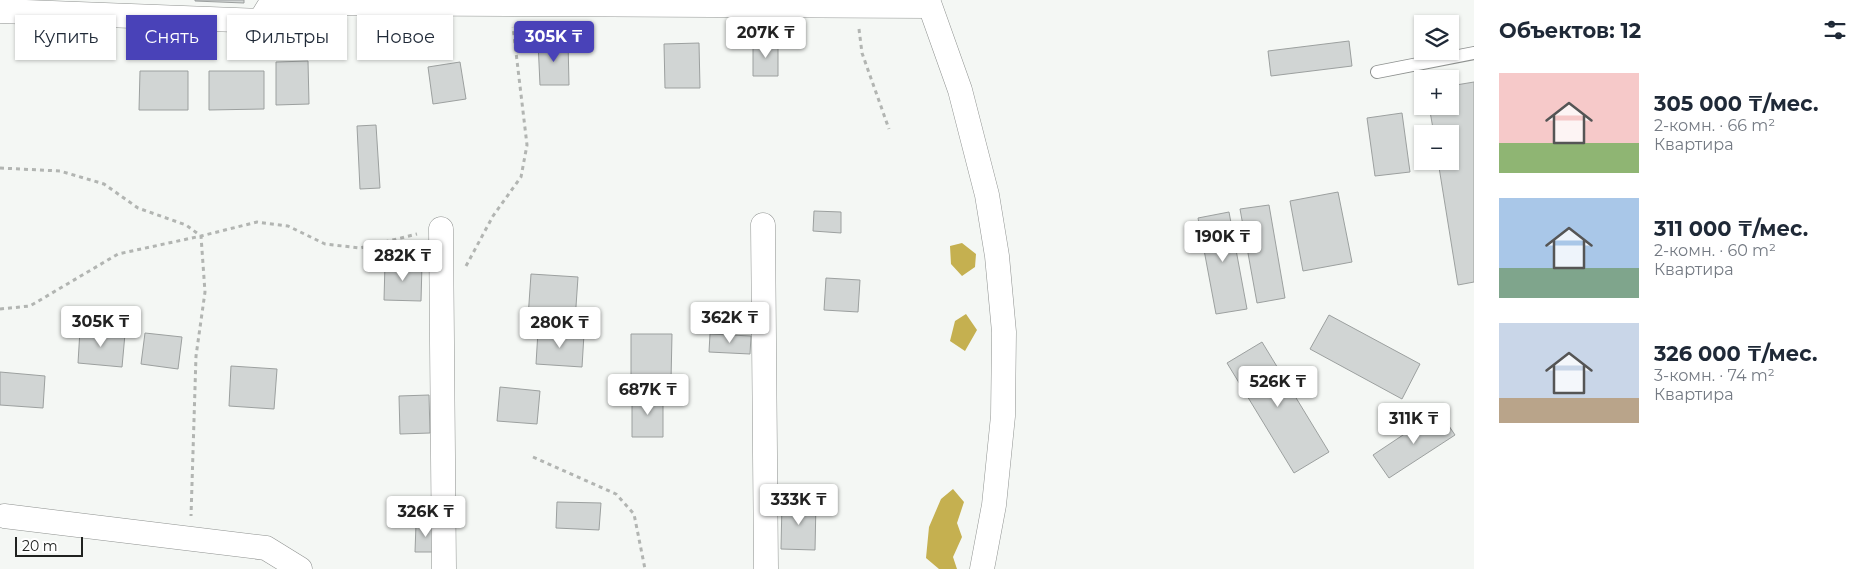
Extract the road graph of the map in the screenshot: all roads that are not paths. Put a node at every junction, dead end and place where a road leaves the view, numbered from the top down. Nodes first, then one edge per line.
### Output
1 (929, 3) edge
2 (0, 11) edge
3 (1474, 53) edge
4 (1377, 72) dead end
5 (763, 225) dead end
6 (441, 229) road end
7 (4, 516) dead end
8 (300, 569) edge
9 (444, 569) edge
10 (766, 569) edge
11 (982, 569) edge

1 - 2 street
1 - 11 street
3 - 4 lane
5 - 10 street
6 - 9 street
7 - 8 street

